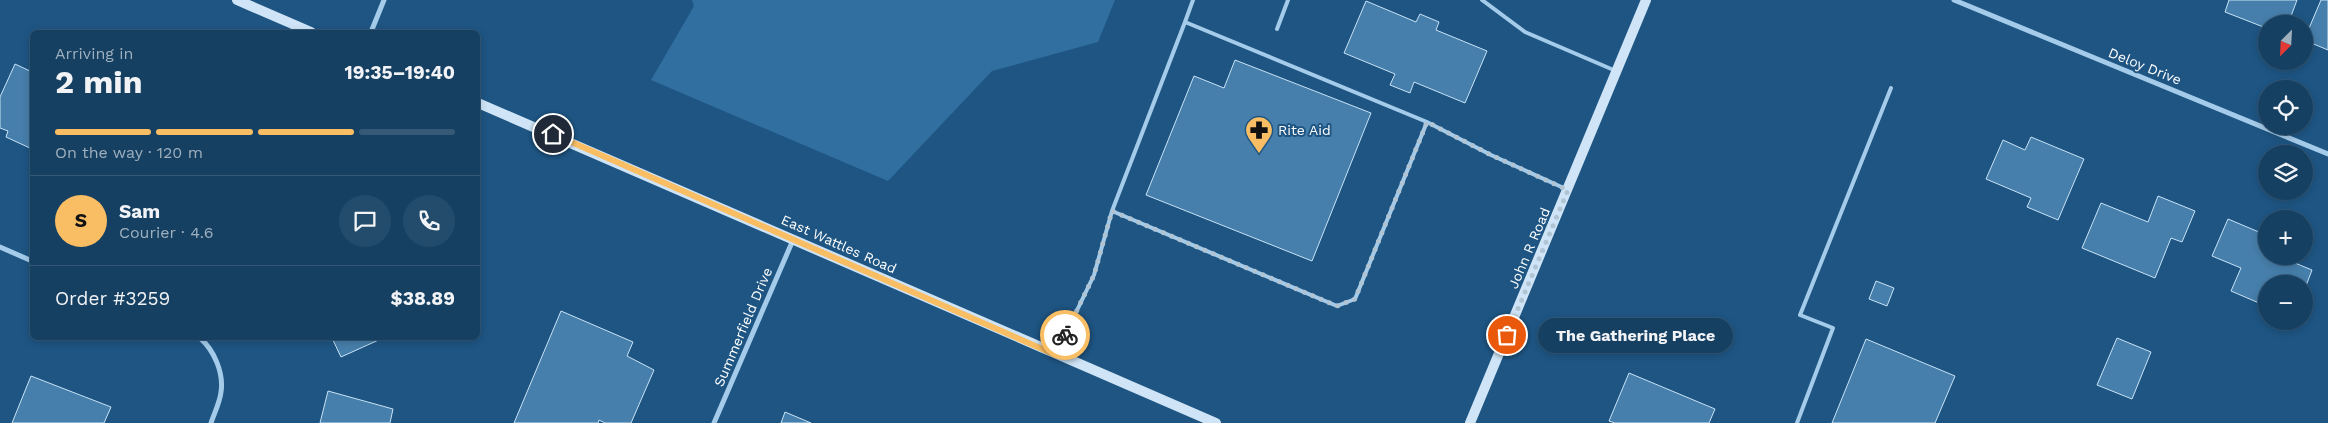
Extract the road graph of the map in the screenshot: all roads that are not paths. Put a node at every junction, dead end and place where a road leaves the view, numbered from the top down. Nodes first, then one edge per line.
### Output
1 (238, 0) edge
2 (384, 0) edge
3 (1194, 0) edge
4 (1288, 0) edge
5 (1482, 0) edge
6 (1646, 0) edge
7 (1954, 0) edge
8 (1185, 22) junction
9 (1277, 29) dead end
10 (306, 30) edge
11 (372, 30) edge
12 (1618, 72) junction
13 (1891, 88) dead end
14 (480, 104) edge
15 (1427, 122) junction
16 (2328, 154) edge
17 (1568, 190) junction
18 (1112, 211) junction
19 (793, 240) junction
20 (0, 247) edge
21 (30, 260) edge
22 (202, 340) edge
23 (1056, 355) junction
24 (211, 423) edge
25 (714, 423) edge
26 (1216, 423) edge
27 (1470, 423) edge
28 (1797, 423) edge

1 - 10 main road
2 - 11 street
3 - 8 lane
4 - 9 lane
5 - 12 lane
6 - 12 main road, John R Road
7 - 16 street, Deloy Drive
8 - 15 lane
8 - 18 lane
12 - 17 main road, John R Road
13 - 28 lane
14 - 19 main road, East Wattles Road
15 - 17 lane
15 - 18 lane
17 - 27 main road, John R Road
18 - 23 lane
19 - 23 main road, East Wattles Road
19 - 25 street, Summerfield Drive
20 - 21 street
22 - 24 street
23 - 26 main road, East Wattles Road

